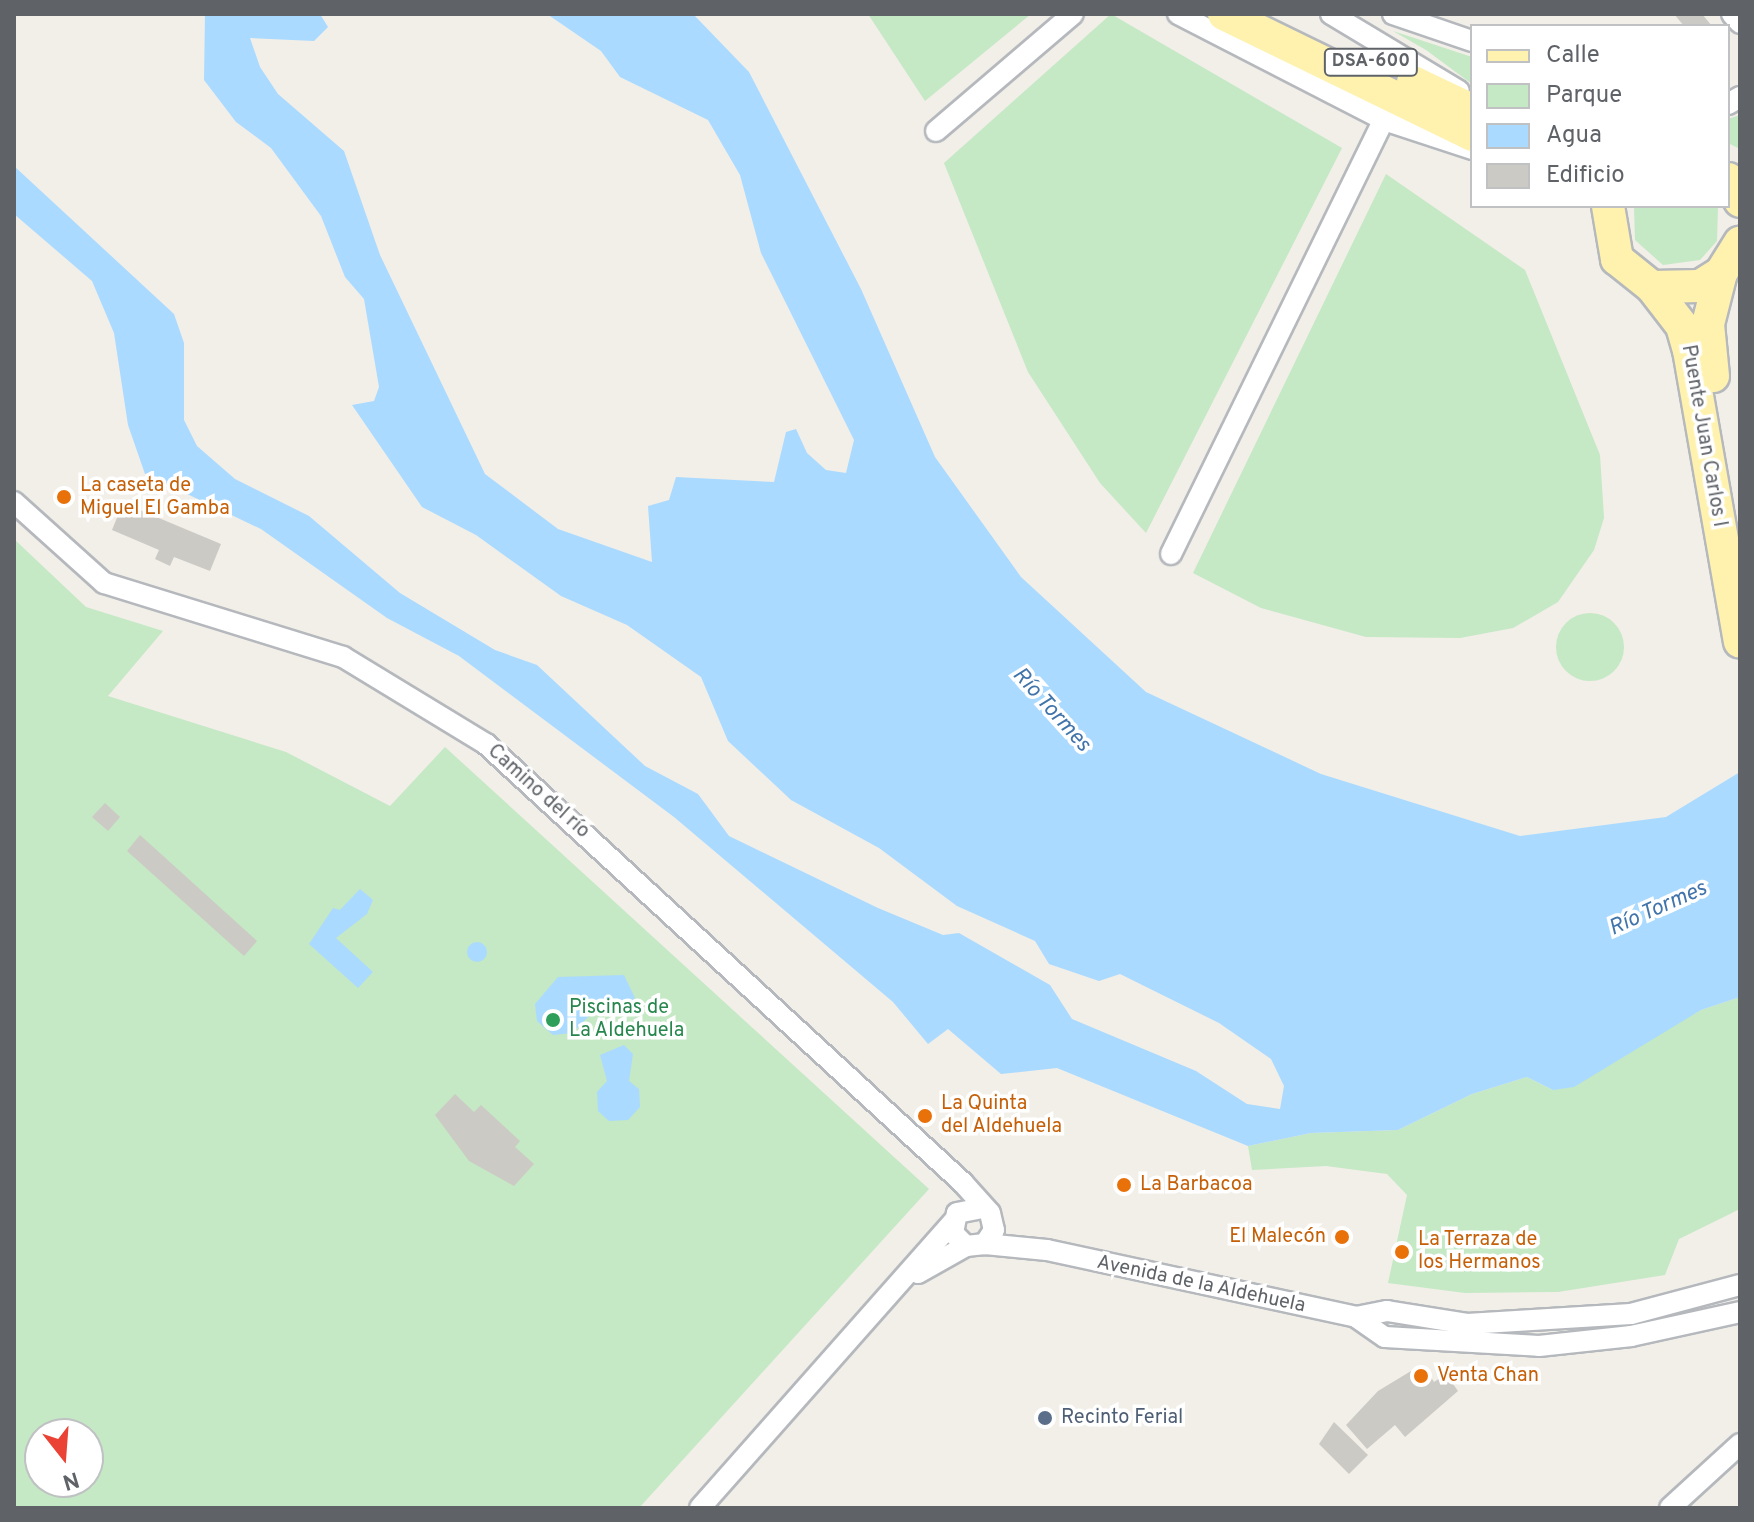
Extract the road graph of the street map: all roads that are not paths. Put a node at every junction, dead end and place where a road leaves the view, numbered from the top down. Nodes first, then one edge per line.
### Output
1 (1073, 14) edge
2 (1178, 14) edge
3 (1224, 14) edge
4 (1271, 14) edge
5 (1331, 14) edge
6 (1393, 14) edge
7 (1451, 14) edge
8 (1732, 14) edge
9 (1740, 23) edge
10 (1434, 28) junction
11 (1470, 40) edge
12 (1470, 100) edge
13 (1470, 109) edge
14 (1384, 120) junction
15 (936, 131) dead end
16 (1470, 134) edge
17 (1470, 148) edge
18 (1730, 183) edge
19 (1740, 201) edge
20 (1584, 208) edge
21 (1608, 208) edge
22 (1608, 239) junction
23 (1740, 242) edge
24 (1721, 273) junction
25 (1652, 287) junction
26 (14, 502) edge
27 (1740, 537) edge
28 (1171, 554) dead end
29 (1740, 642) edge
30 (989, 1214) junction
31 (953, 1222) junction
32 (975, 1245) junction
33 (1047, 1250) junction
34 (1740, 1285) edge
35 (898, 1287) junction
36 (1740, 1312) edge
37 (1356, 1317) junction
38 (1740, 1444) edge
39 (700, 1508) edge
40 (1670, 1508) edge

1 - 15 street
2 - 14 street
3 - 16 main road, DSA-600
4 - 13 main road, DSA-600
5 - 12 street
6 - 10 street
7 - 10 street
8 - 9 street
10 - 11 street
14 - 17 street
14 - 28 street
18 - 19 main road
20 - 22 main road, Puente Juan Carlos I
21 - 22 main road
22 - 25 main road, Puente Juan Carlos I
23 - 24 main road
24 - 25 main road
24 - 27 main road, Puente Juan Carlos I
25 - 29 main road, Puente Juan Carlos I
26 - 30 street, Camino del río
30 - 31 street
30 - 32 street
30 - 33 street, Avenida de la Aldehuela
31 - 32 street
31 - 35 street
32 - 33 street, Avenida de la Aldehuela
32 - 35 street
33 - 37 street, Avenida de la Aldehuela
34 - 37 street, Avenida de la Aldehuela
35 - 39 street
36 - 37 street, Avenida de la Aldehuela
38 - 40 street

